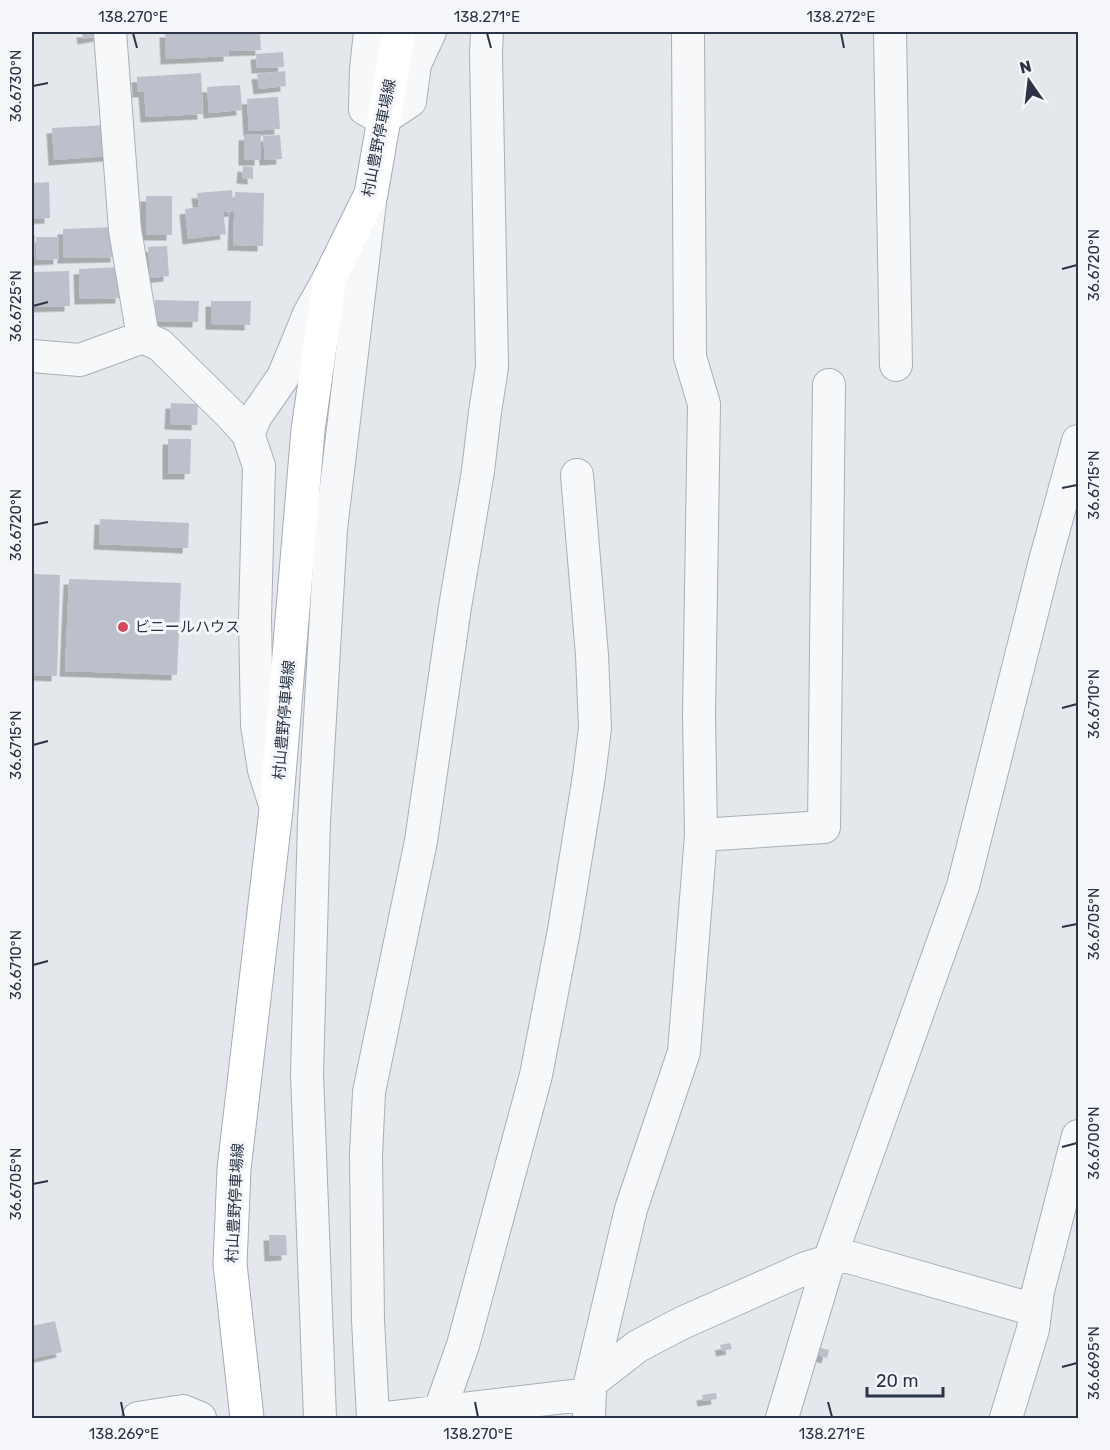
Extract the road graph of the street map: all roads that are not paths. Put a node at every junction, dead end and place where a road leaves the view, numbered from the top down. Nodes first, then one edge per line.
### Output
1 (110, 32) edge
2 (370, 32) edge
3 (399, 32) edge
4 (430, 32) edge
5 (487, 32) edge
6 (688, 32) edge
7 (890, 32) edge
8 (383, 119) junction
9 (371, 194) junction
10 (330, 277) junction
11 (143, 337) junction
12 (32, 356) edge
13 (896, 365) dead end
14 (829, 385) dead end
15 (248, 434) junction
16 (1078, 441) edge
17 (577, 475) dead end
18 (276, 810) junction
19 (701, 834) junction
20 (1078, 1136) edge
21 (829, 1261) junction
22 (1035, 1310) junction
23 (589, 1398) edge
24 (439, 1413) junction
25 (138, 1419) edge
26 (200, 1419) edge
27 (247, 1419) edge
28 (320, 1419) edge
29 (373, 1419) edge
30 (387, 1419) edge
31 (782, 1419) edge
32 (1006, 1419) edge

1 - 11 street
2 - 8 street
3 - 8 main road, 村山豊野停車場線
4 - 8 street
5 - 29 street
6 - 19 street
7 - 13 street
8 - 9 main road, 村山豊野停車場線
9 - 10 main road, 村山豊野停車場線
9 - 28 street
10 - 15 street
10 - 18 main road, 村山豊野停車場線
11 - 12 street
11 - 15 street
14 - 19 street
15 - 18 street
16 - 21 street
17 - 24 street
18 - 27 main road, 村山豊野停車場線
19 - 23 street
20 - 22 street
21 - 22 street
21 - 23 street
21 - 31 street
22 - 32 street
23 - 24 street
24 - 30 street
25 - 26 street

